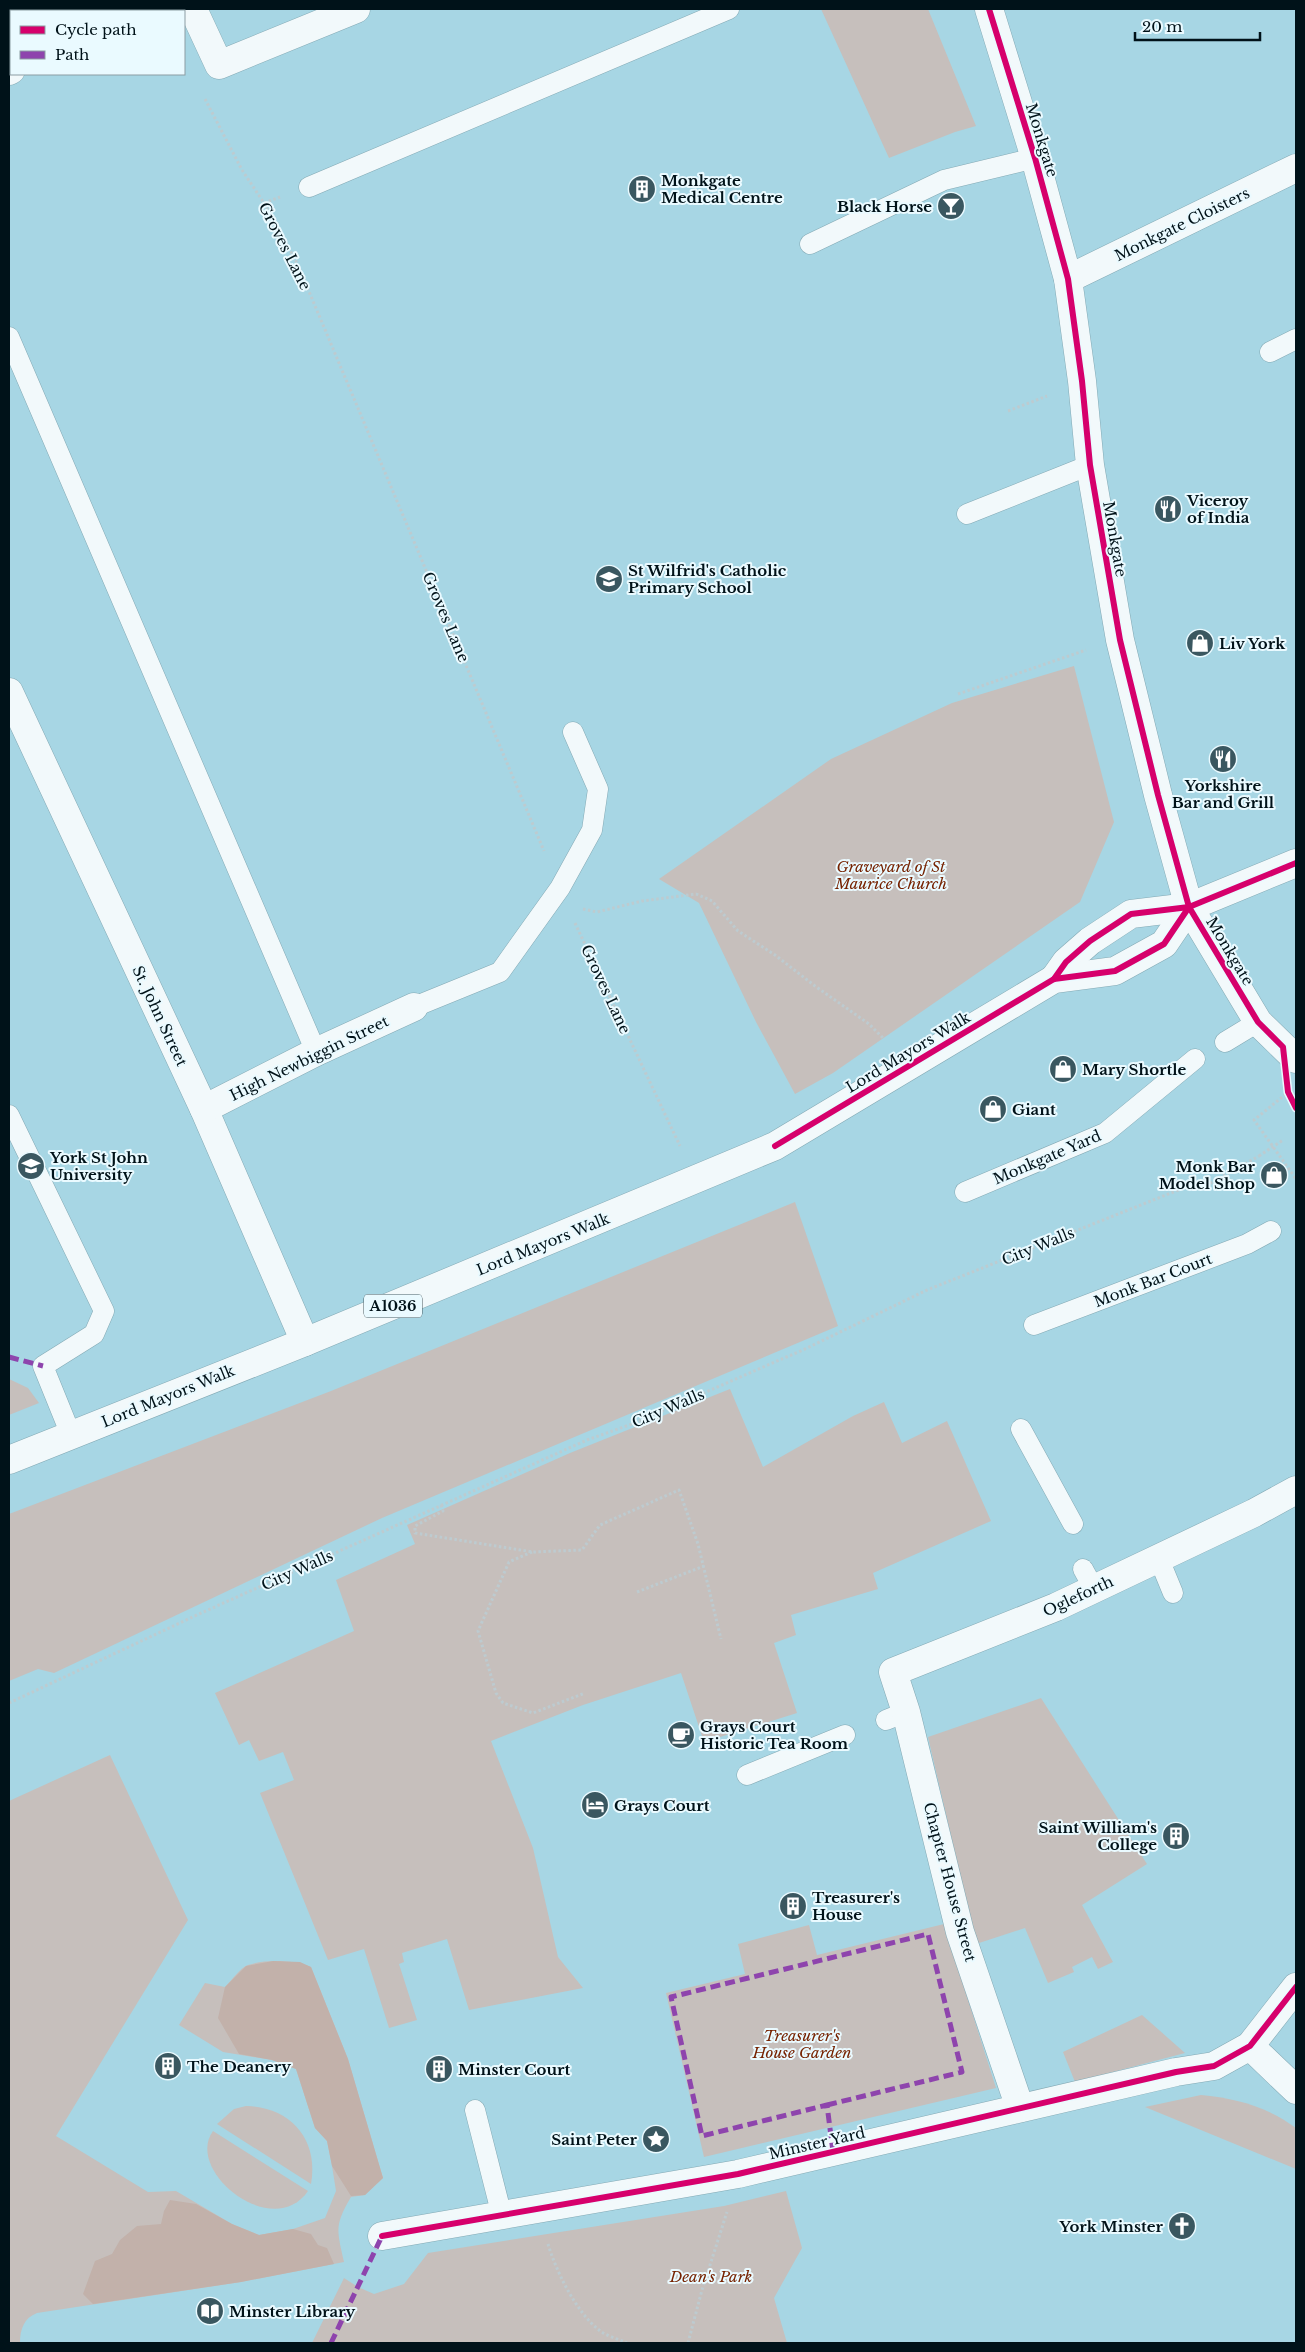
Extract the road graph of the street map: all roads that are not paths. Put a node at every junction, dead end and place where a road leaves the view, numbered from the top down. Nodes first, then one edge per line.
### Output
1 (193, 9) edge
2 (356, 9) edge
3 (729, 9) edge
4 (989, 9) edge
5 (1035, 158) junction
6 (1296, 168) edge
7 (309, 187) dead end
8 (810, 244) dead end
9 (1068, 279) junction
10 (9, 337) edge
11 (1296, 339) edge
12 (1270, 352) dead end
13 (1090, 465) junction
14 (968, 514) dead end
15 (9, 692) edge
16 (573, 732) dead end
17 (1296, 863) edge
18 (1189, 907) junction
19 (1054, 979) junction
20 (414, 1007) joint
21 (1258, 1022) junction
22 (1225, 1042) dead end
23 (316, 1052) junction
24 (1289, 1053) edge
25 (1195, 1059) dead end
26 (204, 1109) junction
27 (9, 1115) edge
28 (965, 1192) dead end
29 (1271, 1231) dead end
30 (1034, 1325) dead end
31 (305, 1342) junction
32 (1021, 1429) dead end
33 (71, 1435) junction
34 (9, 1460) edge
35 (1296, 1490) edge
36 (1073, 1524) dead end
37 (1159, 1559) junction
38 (1173, 1593) dead end
39 (896, 1716) joint
40 (845, 1736) dead end
41 (747, 1775) dead end
42 (1296, 1987) edge
43 (1250, 2046) junction
44 (1296, 2090) edge
45 (1020, 2108) junction
46 (475, 2110) dead end
47 (502, 2216) junction
48 (382, 2236) dead end

1 - 2 street
3 - 7 lane
4 - 5 street, Monkgate
5 - 8 lane
5 - 9 street, Monkgate
6 - 9 street, Monkgate Cloisters
9 - 13 street, Monkgate
10 - 23 lane
11 - 12 lane
13 - 14 lane
13 - 18 street, Monkgate
15 - 26 street, St. John Street
16 - 20 lane
17 - 18 street, A1036
18 - 19 street, Lord Mayors Walk / A1036
18 - 19 street, Lord Mayors Walk / A1036
18 - 21 street, Monkgate
19 - 31 street, Lord Mayors Walk / A1036
20 - 23 street, High Newbiggin Street
21 - 22 lane
21 - 24 street, Monkgate
23 - 26 street, High Newbiggin Street
25 - 28 lane, Monkgate Yard
26 - 31 street, St. John Street
27 - 33 lane
29 - 30 lane, Monk Bar Court
31 - 33 street, Lord Mayors Walk / A1036
32 - 36 lane
33 - 34 street, Lord Mayors Walk / A1036
35 - 37 street, Ogleforth
37 - 38 lane
37 - 39 street, Ogleforth
39 - 45 street, Chapter House Street
40 - 41 lane
42 - 43 street
43 - 44 street
43 - 45 street, Minster Yard
45 - 47 street, Minster Yard
46 - 47 lane
47 - 48 street, Minster Yard

